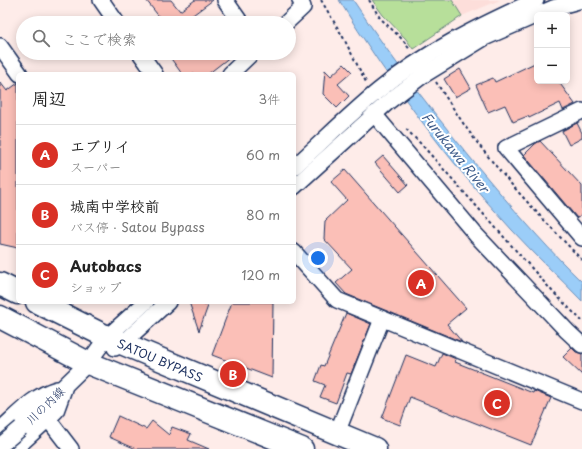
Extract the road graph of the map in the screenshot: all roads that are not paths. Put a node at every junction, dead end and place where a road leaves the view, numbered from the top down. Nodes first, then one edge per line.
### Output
1 (100, 0) edge
2 (225, 0) edge
3 (300, 0) edge
4 (536, 0) edge
5 (582, 0) edge
6 (544, 12) edge
7 (113, 16) edge
8 (236, 16) edge
9 (293, 16) edge
10 (534, 16) edge
11 (0, 46) edge
12 (145, 60) edge
13 (245, 60) edge
14 (420, 68) junction
15 (19, 72) edge
16 (154, 72) edge
17 (232, 72) edge
18 (582, 111) edge
19 (374, 114) junction
20 (296, 165) edge
21 (296, 185) edge
22 (582, 238) edge
23 (296, 254) edge
24 (0, 284) edge
25 (16, 292) edge
26 (41, 304) edge
27 (144, 304) edge
28 (165, 304) edge
29 (0, 318) edge
30 (382, 319) junction
31 (115, 340) junction
32 (582, 345) edge
33 (88, 363) junction
34 (64, 386) junction
35 (582, 401) edge
36 (48, 420) junction
37 (24, 425) junction
38 (0, 430) edge
39 (337, 434) junction
40 (0, 446) edge
41 (15, 449) edge
42 (71, 449) edge
43 (302, 449) edge
44 (375, 449) edge

1 - 7 street
2 - 8 street
3 - 9 street
4 - 14 street
5 - 6 street
10 - 14 street
11 - 15 street
12 - 16 street
13 - 17 street
14 - 19 street
14 - 20 street
18 - 22 street
19 - 21 street
19 - 32 street
23 - 30 street
24 - 25 highway
26 - 31 highway, SATOU BYPASS
27 - 31 street
28 - 31 street
29 - 33 highway
30 - 35 street
30 - 39 street
31 - 33 street, 川の内線
31 - 39 highway, SATOU BYPASS
33 - 34 street, 川の内線
33 - 43 highway
34 - 36 street
34 - 37 street, 川の内線
36 - 37 street
36 - 42 street
37 - 38 street
37 - 40 street, 川の内線, bridge
37 - 41 street
39 - 44 highway, SATOU BYPASS

